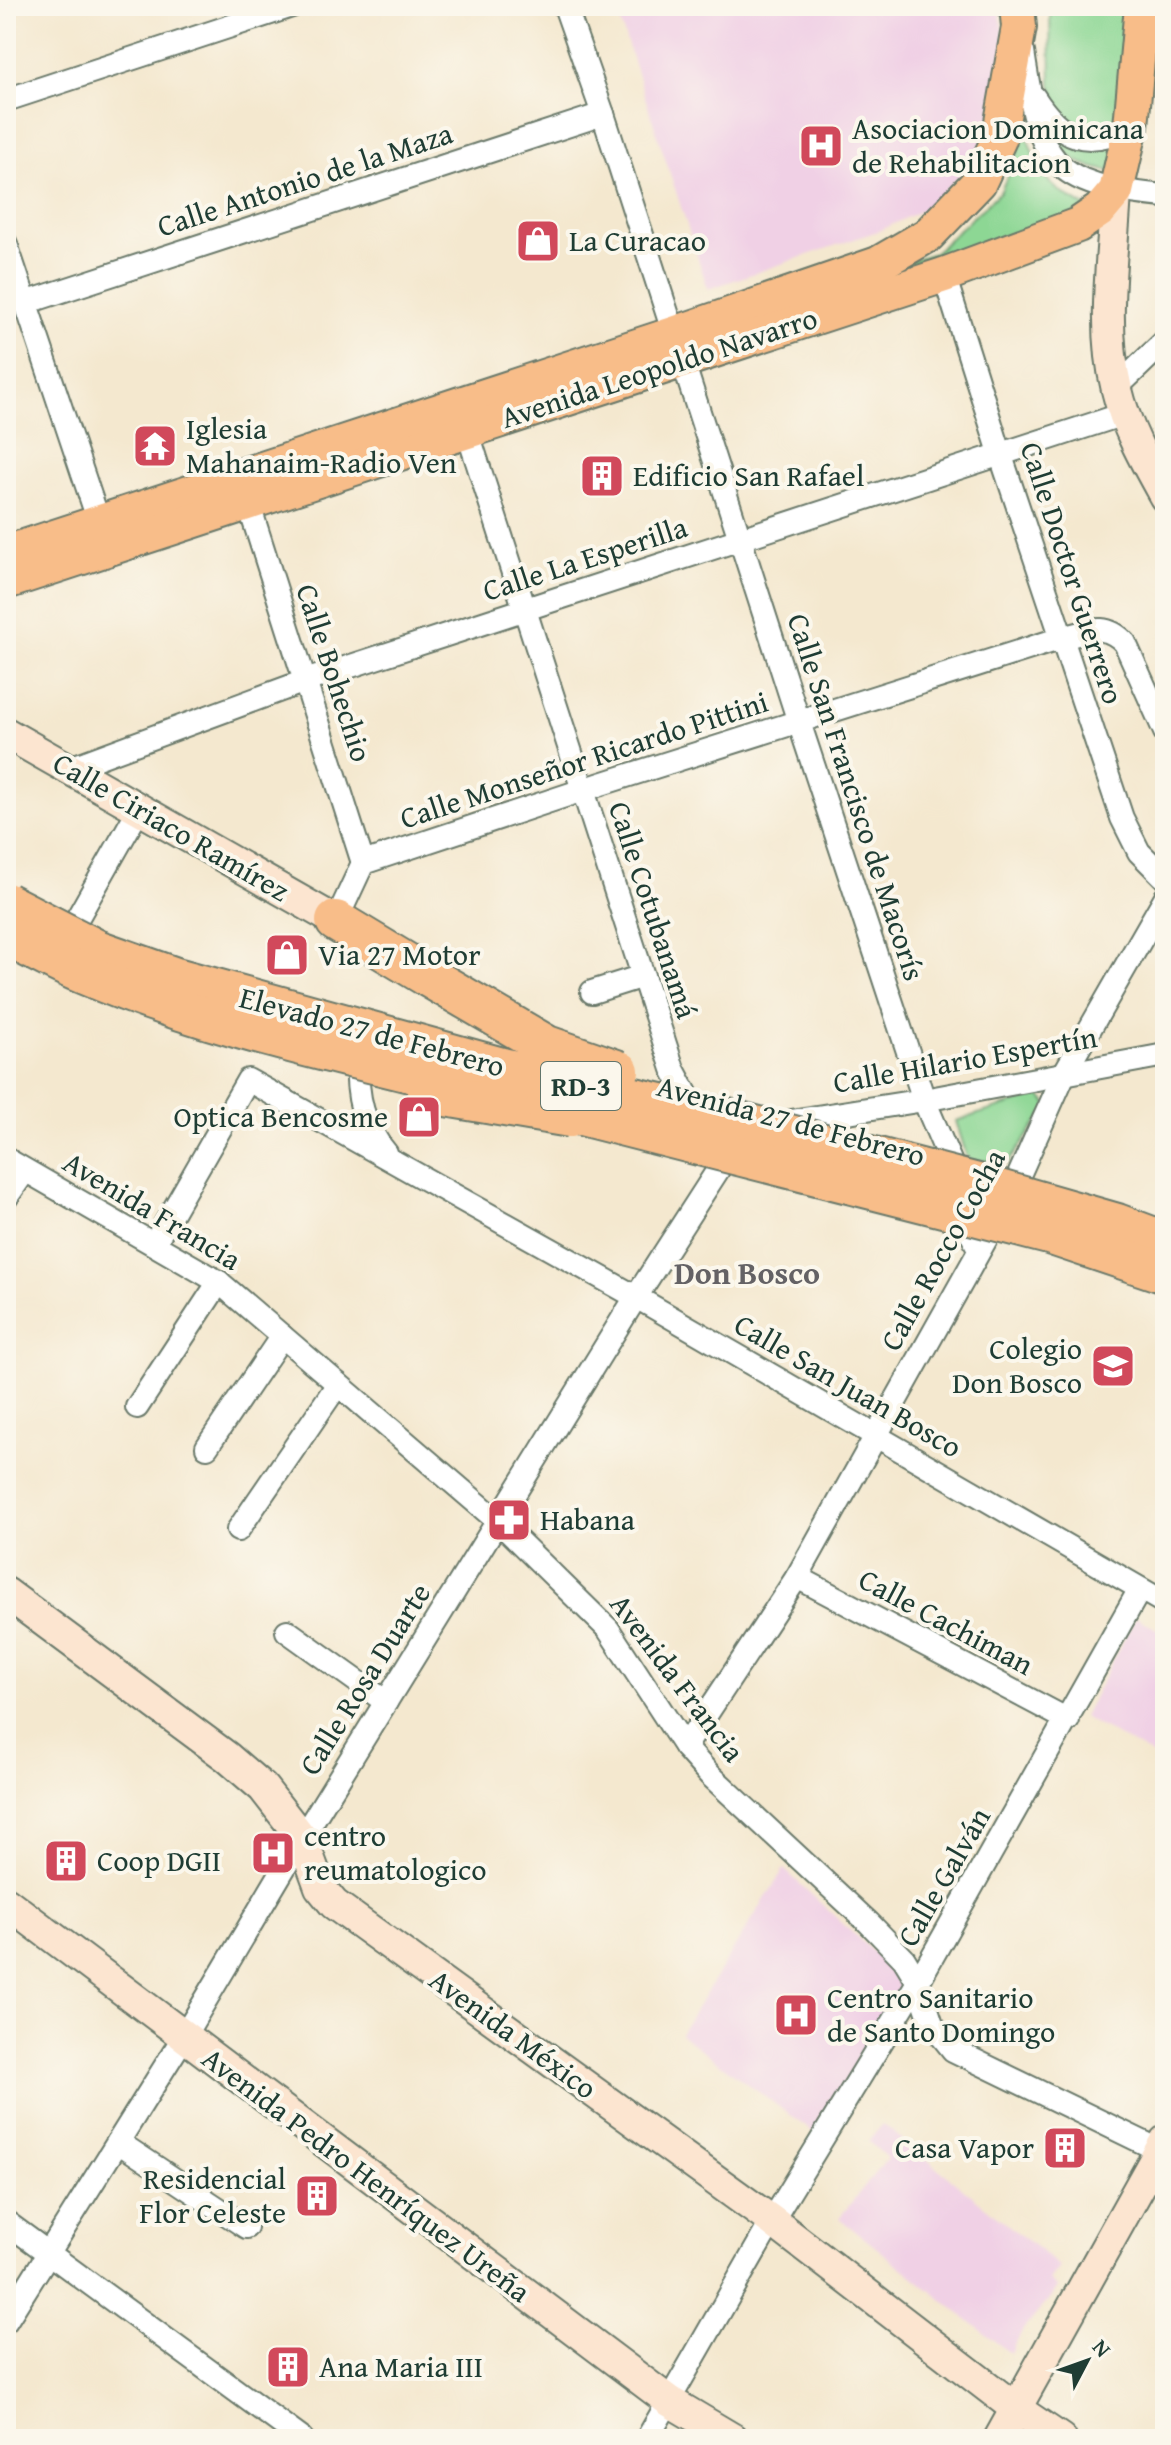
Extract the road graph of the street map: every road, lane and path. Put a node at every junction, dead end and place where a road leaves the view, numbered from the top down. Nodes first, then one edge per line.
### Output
1 (292, 6) edge
2 (565, 6) edge
3 (1142, 6) edge
4 (1018, 16) edge
5 (1029, 89) junction
6 (6, 100) edge
7 (603, 114) junction
8 (1131, 126) junction
9 (1116, 191) junction
10 (1165, 196) edge
11 (6, 244) edge
12 (944, 275) junction
13 (25, 303) junction
14 (1165, 341) edge
15 (678, 348) junction
16 (1120, 401) junction
17 (463, 417) junction
18 (1001, 456) junction
19 (1165, 497) edge
20 (248, 502) junction
21 (104, 535) junction
22 (742, 540) junction
23 (6, 553) edge
24 (6, 582) edge
25 (525, 610) junction
26 (1115, 632) joint
27 (1062, 638) junction
28 (305, 681) junction
29 (799, 722) junction
30 (1165, 732) edge
31 (6, 733) edge
32 (67, 769) junction
33 (583, 791) junction
34 (139, 809) junction
35 (363, 863) junction
36 (1165, 878) edge
37 (6, 888) edge
38 (1165, 898) edge
39 (6, 903) edge
40 (336, 921) junction
41 (74, 924) junction
42 (6, 935) edge
43 (6, 951) edge
44 (643, 976) junction
45 (70, 985) junction
46 (592, 992) dead end
47 (1165, 1055) edge
48 (358, 1061) junction
49 (241, 1063) junction
50 (1065, 1072) junction
51 (638, 1082) junction
52 (680, 1082) junction
53 (924, 1100) junction
54 (736, 1121) junction
55 (791, 1121) junction
56 (626, 1125) junction
57 (393, 1160) junction
58 (734, 1161) junction
59 (16, 1165) edge
60 (964, 1173) junction
61 (1017, 1182) junction
62 (6, 1198) edge
63 (1165, 1214) edge
64 (1165, 1225) edge
65 (979, 1234) junction
66 (1165, 1242) edge
67 (154, 1244) junction
68 (1165, 1273) edge
69 (219, 1282) junction
70 (1165, 1285) edge
71 (636, 1297) junction
72 (282, 1336) junction
73 (338, 1384) junction
74 (137, 1407) dead end
75 (874, 1437) junction
76 (207, 1447) dead end
77 (499, 1522) junction
78 (238, 1530) dead end
79 (797, 1577) junction
80 (1140, 1589) junction
81 (6, 1593) edge
82 (1165, 1603) edge
83 (287, 1631) dead end
84 (386, 1702) junction
85 (1068, 1720) junction
86 (685, 1747) junction
87 (302, 1838) junction
88 (6, 1902) edge
89 (918, 1982) junction
90 (183, 2038) junction
91 (118, 2142) junction
92 (1163, 2148) edge
93 (772, 2221) junction
94 (6, 2222) edge
95 (246, 2227) dead end
96 (48, 2253) junction
97 (6, 2321) edge
98 (669, 2401) junction
99 (1015, 2408) junction
100 (302, 2439) edge
101 (647, 2439) edge
102 (733, 2439) edge
103 (999, 2439) edge
104 (1061, 2439) edge

1 - 6 street
2 - 7 street, Calle San Francisco de Macorís
3 - 8 main road
4 - 5 street
4 - 15 main road, Avenida Leopoldo Navarro
5 - 8 street
5 - 9 street
7 - 13 street, Calle Antonio de la Maza
7 - 15 street, Calle San Francisco de Macorís
8 - 9 main road
9 - 10 street
9 - 12 main road, Avenida Leopoldo Navarro
9 - 16 main road
11 - 13 street
12 - 15 main road, Avenida Leopoldo Navarro
12 - 18 street, Calle Doctor Guerrero
13 - 21 street
14 - 16 street
15 - 17 main road, Avenida Leopoldo Navarro
15 - 22 street, Calle San Francisco de Macorís
16 - 18 street, Calle La Esperilla
16 - 19 main road
17 - 20 main road, Avenida Leopoldo Navarro
17 - 21 main road, Avenida Leopoldo Navarro
17 - 25 street, Calle Cotubanamá
18 - 22 street, Calle La Esperilla
18 - 27 street, Calle Doctor Guerrero
20 - 21 main road, Avenida Leopoldo Navarro
20 - 28 street, Calle Bohechio
21 - 23 main road, Avenida Leopoldo Navarro
21 - 24 main road, Avenida Leopoldo Navarro
22 - 25 street, Calle La Esperilla
22 - 29 street, Calle San Francisco de Macorís
25 - 28 street, Calle La Esperilla
25 - 33 street, Calle Cotubanamá
26 - 27 street, Calle Monseñor Ricardo Pittini
26 - 30 street, Calle Doctor Guerrero
27 - 29 street, Calle Monseñor Ricardo Pittini
27 - 36 street, Calle Doctor Guerrero
28 - 32 street, Calle La Esperilla
28 - 35 street, Calle Bohechio
29 - 33 street, Calle Monseñor Ricardo Pittini
29 - 53 street, Calle San Francisco de Macorís
31 - 32 main road, Calle Ciriaco Ramírez
32 - 34 main road, Calle Ciriaco Ramírez
33 - 35 street, Calle Monseñor Ricardo Pittini
33 - 44 street, Calle Cotubanamá
34 - 40 main road, Calle Ciriaco Ramírez
34 - 41 street
35 - 40 street
37 - 41 main road, Avenida 27 de Febrero / RD-3
38 - 50 street, Calle Rocco Cocha
39 - 54 highway, Elevado 27 de Febrero / RD-3, bridge
40 - 51 street
40 - 54 highway, bridge
41 - 51 main road, Avenida 27 de Febrero / RD-3
42 - 56 highway, Elevado 27 de Febrero / RD-3, bridge
43 - 45 main road, Avenida 27 de Febrero / RD-3
44 - 46 street
44 - 52 street, Calle Cotubanamá
45 - 48 main road, Avenida 27 de Febrero / RD-3
45 - 49 highway
47 - 50 street, Calle Hilario Espertín
48 - 57 street
48 - 58 main road, Avenida 27 de Febrero / RD-3
49 - 56 highway, bridge
49 - 57 street, Calle San Juan Bosco
49 - 67 street
50 - 53 street, Calle Hilario Espertín
50 - 61 street, Calle Rocco Cocha
51 - 52 main road, Avenida 27 de Febrero / RD-3
52 - 55 main road, Avenida 27 de Febrero / RD-3
52 - 58 street
53 - 55 street, Calle Hilario Espertín
53 - 60 street, Calle San Francisco de Macorís
54 - 60 highway, Elevado 27 de Febrero / RD-3, bridge
55 - 58 street
55 - 60 main road, Avenida 27 de Febrero / RD-3
56 - 68 highway, Elevado 27 de Febrero / RD-3, bridge
57 - 71 street, Calle San Juan Bosco
58 - 65 main road, Avenida 27 de Febrero / RD-3
58 - 71 street, Calle Rosa Duarte
59 - 62 street
59 - 67 street, Avenida Francia
60 - 61 main road, Avenida 27 de Febrero / RD-3
60 - 63 highway
60 - 65 street, Calle San Francisco de Macorís
60 - 66 highway, Elevado 27 de Febrero / RD-3, bridge
61 - 64 main road, Avenida 27 de Febrero / RD-3
61 - 65 street, Calle Rocco Cocha
65 - 70 main road, Avenida 27 de Febrero / RD-3
65 - 75 street, Calle Rocco Cocha
67 - 69 street, Avenida Francia
69 - 72 street, Avenida Francia
69 - 74 street
71 - 75 street, Calle San Juan Bosco
71 - 77 street, Calle Rosa Duarte
72 - 73 street, Avenida Francia
72 - 76 street
73 - 77 street, Avenida Francia
73 - 78 street
75 - 79 street, Calle Rocco Cocha
75 - 80 street, Calle San Juan Bosco
77 - 84 street, Calle Rosa Duarte
77 - 86 street, Avenida Francia
79 - 85 street, Calle Cachiman
79 - 86 street, Calle Rocco Cocha
80 - 82 street, Calle San Juan Bosco
80 - 85 street, Calle Galván
81 - 87 main road, Avenida México
83 - 84 street
84 - 87 street, Calle Rosa Duarte
85 - 89 street, Calle Galván
86 - 89 street, Avenida Francia
87 - 90 street, Calle Rosa Duarte
87 - 93 main road, Avenida México
88 - 90 main road, Avenida Pedro Henríquez Ureña
89 - 92 street, Avenida Francia
89 - 93 street, Calle Galván
90 - 91 street, Calle Rosa Duarte
90 - 98 main road, Avenida Pedro Henríquez Ureña
91 - 95 street
91 - 96 street, Calle Rosa Duarte
92 - 99 main road
93 - 98 street, Calle Galván
93 - 99 main road, Avenida México
94 - 96 street
96 - 97 street, Calle Rosa Duarte
96 - 100 street
98 - 101 street, Calle Galván
98 - 102 main road, Avenida Pedro Henríquez Ureña
99 - 103 main road
99 - 104 main road, Avenida México

